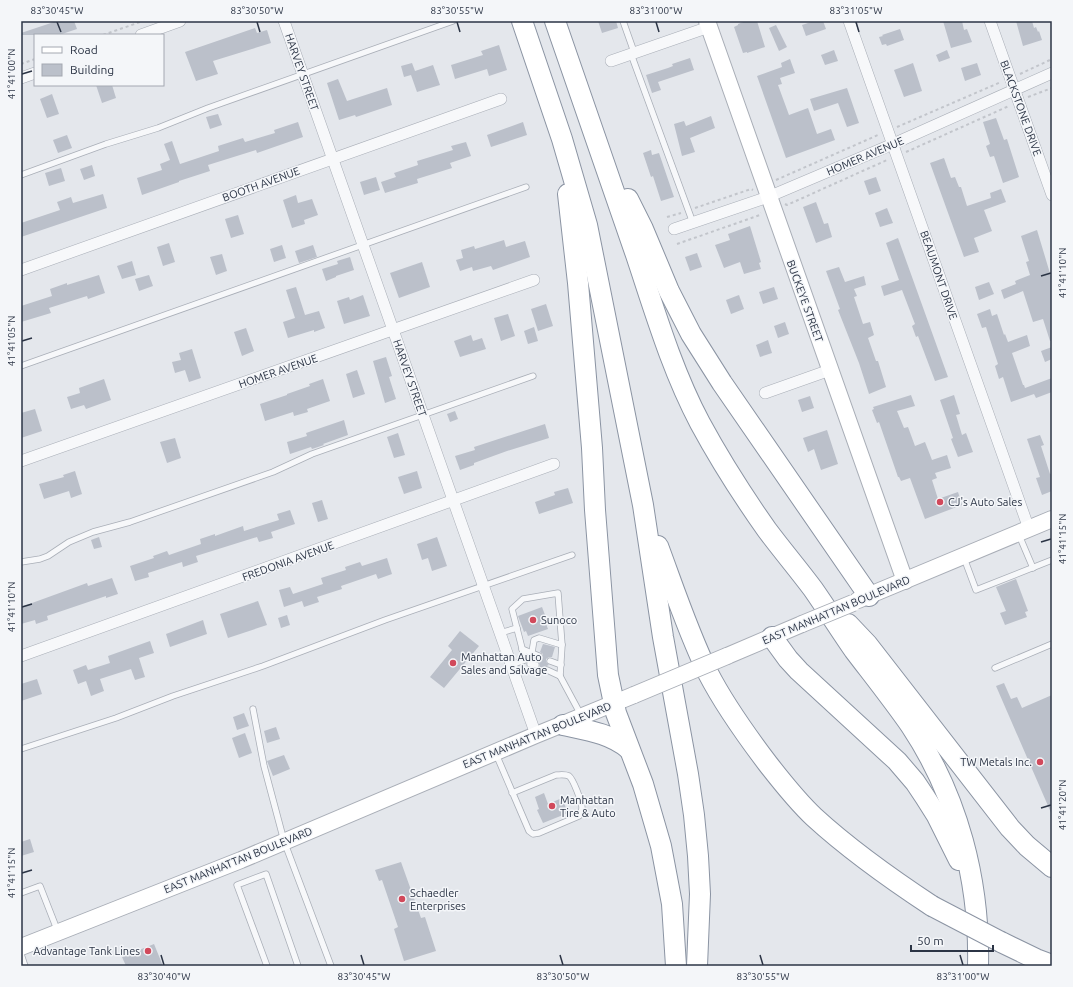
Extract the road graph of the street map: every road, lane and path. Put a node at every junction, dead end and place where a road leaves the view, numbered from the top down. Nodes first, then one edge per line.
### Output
1 (143, 21) edge
2 (180, 21) edge
3 (284, 21) edge
4 (453, 21) edge
5 (522, 21) edge
6 (555, 21) edge
7 (623, 21) edge
8 (849, 21) edge
9 (990, 21) edge
10 (708, 24) edge
11 (106, 34) edge
12 (144, 34) edge
13 (633, 53) junction
14 (34, 59) edge
15 (1052, 59) edge
16 (611, 61) dead end
17 (21, 64) edge
18 (34, 73) edge
19 (1052, 73) edge
20 (302, 74) junction
21 (1019, 75) dead end
22 (21, 78) edge
23 (1004, 83) dead end
24 (1014, 89) junction
25 (501, 99) dead end
26 (593, 130) junction
27 (888, 131) junction
28 (562, 139) junction
29 (893, 144) junction
30 (332, 159) junction
31 (21, 175) edge
32 (526, 187) dead end
33 (1052, 195) edge
34 (765, 199) junction
35 (688, 210) junction
36 (667, 217) dead end
37 (692, 223) junction
38 (674, 229) dead end
39 (362, 244) junction
40 (677, 244) dead end
41 (21, 270) edge
42 (534, 280) dead end
43 (393, 331) junction
44 (21, 366) edge
45 (830, 370) junction
46 (533, 376) dead end
47 (765, 393) dead end
48 (423, 415) junction
49 (21, 461) edge
50 (554, 464) dead end
51 (453, 501) junction
52 (643, 505) junction
53 (1051, 524) edge
54 (1024, 531) junction
55 (572, 554) dead end
56 (963, 557) junction
57 (1052, 560) edge
58 (21, 562) edge
59 (1033, 568) junction
60 (905, 581) junction
61 (483, 586) junction
62 (812, 587) junction
63 (861, 599) junction
64 (517, 628) junction
65 (500, 633) junction
66 (772, 637) junction
67 (1052, 644) edge
68 (562, 645) junction
69 (522, 649) junction
70 (532, 653) junction
71 (21, 656) edge
72 (539, 656) dead end
73 (550, 661) dead end
74 (511, 665) junction
75 (561, 665) junction
76 (536, 666) dead end
77 (994, 668) dead end
78 (547, 670) dead end
79 (560, 676) junction
80 (614, 704) junction
81 (253, 709) dead end
82 (582, 717) junction
83 (563, 725) junction
84 (536, 735) junction
85 (21, 749) edge
86 (629, 749) junction
87 (495, 752) junction
88 (512, 793) junction
89 (284, 841) junction
90 (1052, 867) edge
91 (974, 890) junction
92 (21, 893) edge
93 (58, 932) junction
94 (21, 947) edge
95 (21, 954) edge
96 (1052, 965) edge
97 (25, 966) edge
98 (267, 966) edge
99 (298, 966) edge
100 (331, 966) edge
101 (676, 966) edge
102 (697, 966) edge
103 (978, 966) edge

1 - 11 path
2 - 12 street
3 - 20 street, HARVEY STREET
4 - 20 lane
5 - 28 highway
6 - 26 highway
7 - 13 lane
8 - 27 street, BEAUMONT DRIVE
9 - 24 street, BLACKSTONE DRIVE
10 - 13 street
10 - 34 street, BUCKEYE STREET
13 - 16 street
13 - 35 lane
14 - 17 path
15 - 21 path
18 - 22 street
19 - 24 street, HOMER AVENUE
20 - 30 street, HARVEY STREET
20 - 31 lane
23 - 27 path
24 - 29 street, HOMER AVENUE
24 - 33 street, BLACKSTONE DRIVE
25 - 30 street, BOOTH AVENUE
26 - 62 highway
26 - 63 highway
27 - 29 street, BEAUMONT DRIVE
27 - 34 path
28 - 52 highway
28 - 80 highway
29 - 34 street, HOMER AVENUE
29 - 54 street, BEAUMONT DRIVE
30 - 39 street, HARVEY STREET
30 - 41 street, BOOTH AVENUE
32 - 39 lane
34 - 35 path
34 - 37 street, HOMER AVENUE
34 - 40 path
34 - 45 street, BUCKEYE STREET
35 - 36 path
35 - 37 lane
37 - 38 street, HOMER AVENUE
39 - 43 street, HARVEY STREET
39 - 44 lane
42 - 43 street, HOMER AVENUE
43 - 48 street, HARVEY STREET
43 - 49 street, HOMER AVENUE
45 - 47 street
45 - 60 street, BUCKEYE STREET
46 - 48 lane
48 - 51 street, HARVEY STREET
48 - 58 lane
50 - 51 street, FREDONIA AVENUE
51 - 61 street, HARVEY STREET
51 - 71 street, FREDONIA AVENUE
52 - 96 highway, bridge
52 - 102 highway
53 - 54 street, EAST MANHATTAN BOULEVARD
54 - 56 street, EAST MANHATTAN BOULEVARD
54 - 59 lane
55 - 61 lane
56 - 59 lane
56 - 60 street, EAST MANHATTAN BOULEVARD
57 - 59 lane
60 - 63 street, EAST MANHATTAN BOULEVARD
61 - 65 street, HARVEY STREET
61 - 85 lane
62 - 90 highway
62 - 91 highway
63 - 66 street, EAST MANHATTAN BOULEVARD, bridge
64 - 65 lane
64 - 68 lane
64 - 69 lane
65 - 74 street, HARVEY STREET
66 - 80 street, EAST MANHATTAN BOULEVARD, bridge
66 - 91 highway
67 - 77 lane
68 - 70 lane
68 - 75 lane
69 - 70 lane
69 - 74 lane
70 - 72 lane
70 - 76 lane
73 - 75 lane
74 - 84 street, HARVEY STREET
75 - 79 lane
78 - 79 lane
79 - 82 lane
80 - 82 street, EAST MANHATTAN BOULEVARD
80 - 86 highway
81 - 89 lane
82 - 83 street, EAST MANHATTAN BOULEVARD
83 - 84 street, EAST MANHATTAN BOULEVARD
83 - 86 highway
84 - 87 street, EAST MANHATTAN BOULEVARD
86 - 101 highway
87 - 88 lane
87 - 89 street, EAST MANHATTAN BOULEVARD
88 - 88 lane
89 - 93 street, EAST MANHATTAN BOULEVARD
89 - 100 lane
91 - 103 highway
92 - 93 lane
93 - 94 street, EAST MANHATTAN BOULEVARD
95 - 97 lane
98 - 99 lane

